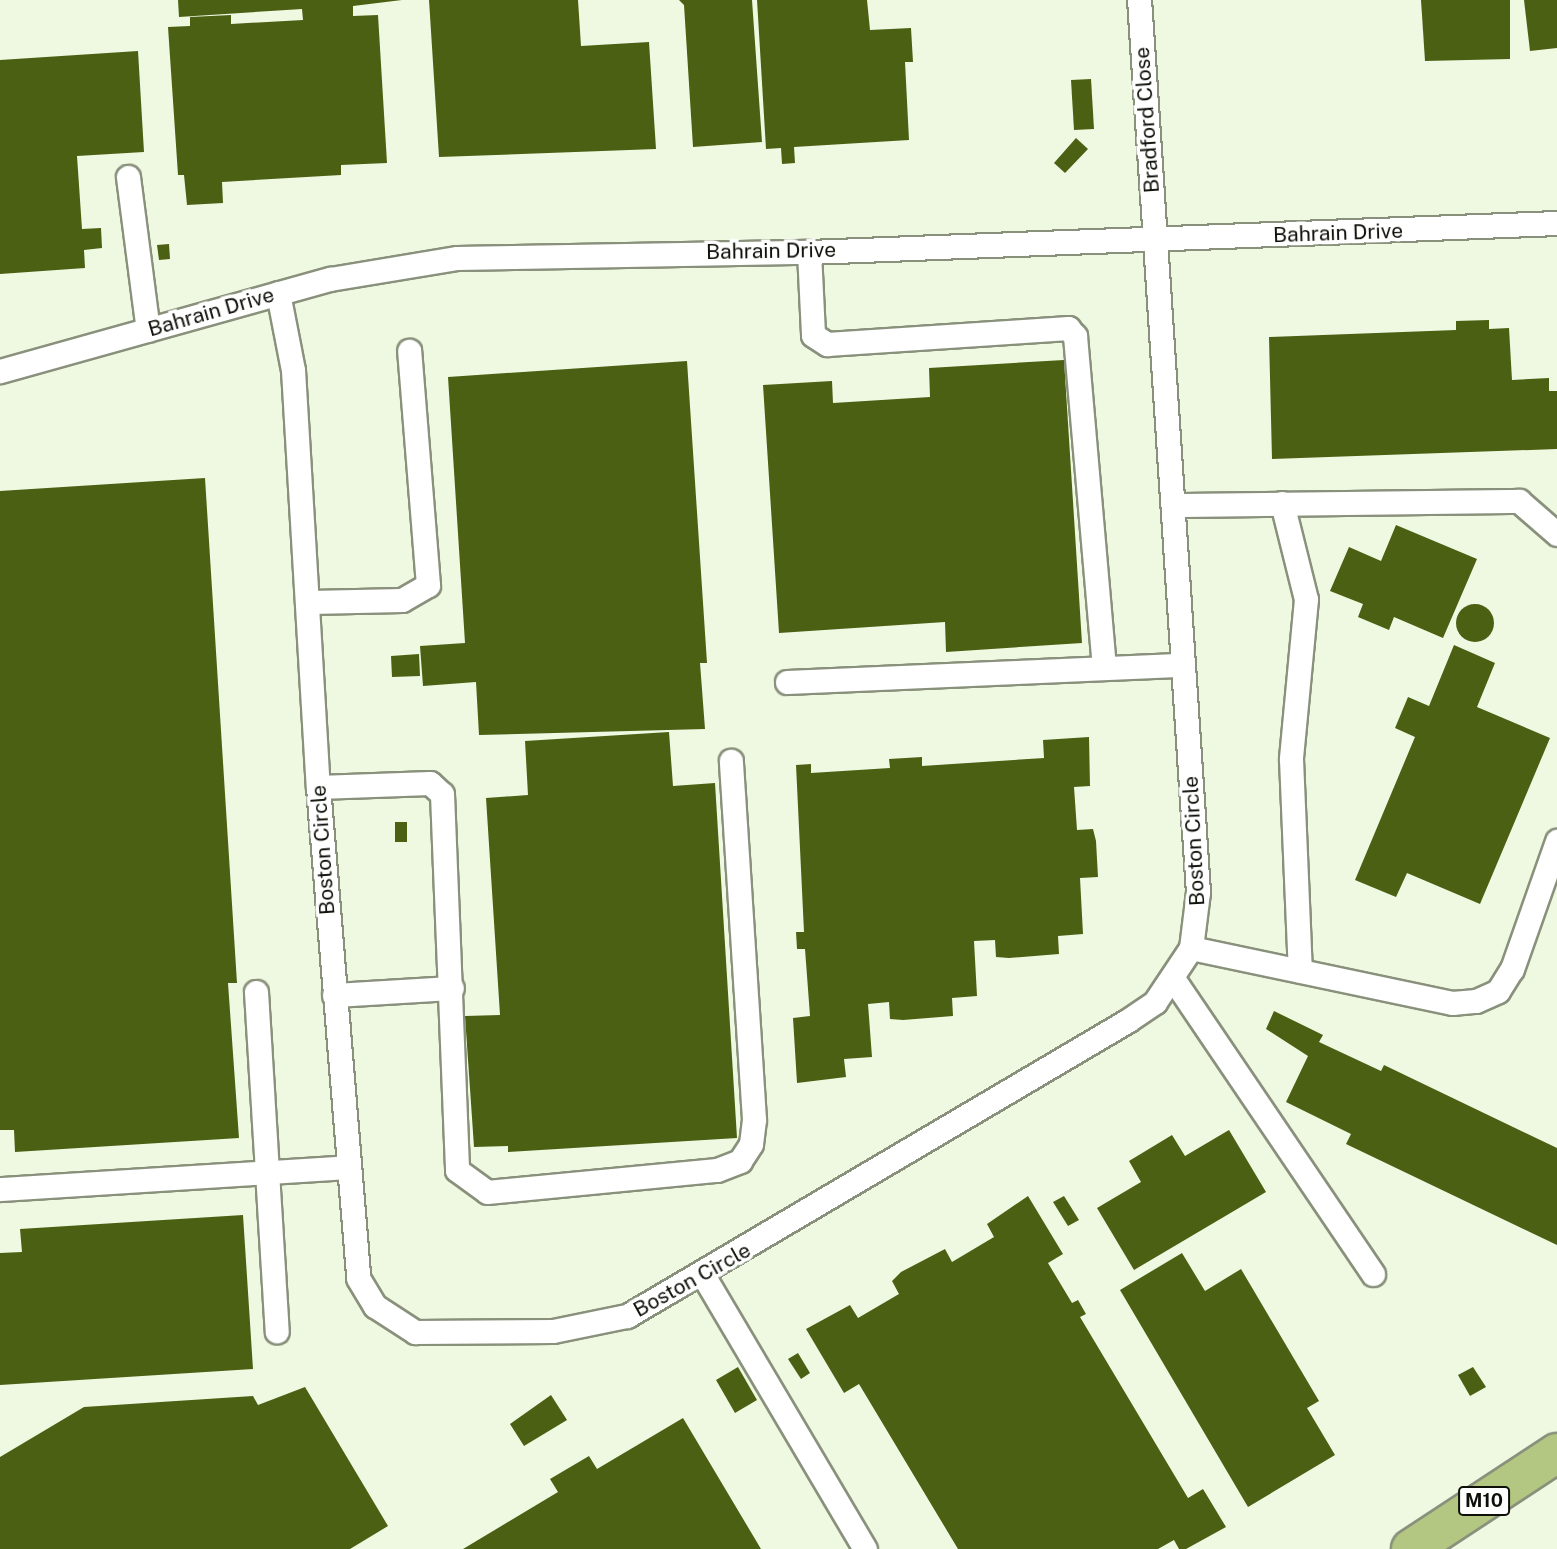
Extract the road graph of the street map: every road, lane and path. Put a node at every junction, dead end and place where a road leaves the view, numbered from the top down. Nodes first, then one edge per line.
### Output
1 (1139, 0) edge
2 (128, 177) dead end
3 (1557, 223) edge
4 (1155, 241) junction
5 (809, 252) junction
6 (278, 293) junction
7 (148, 330) junction
8 (409, 351) dead end
9 (0, 370) edge
10 (1282, 503) junction
11 (1172, 505) junction
12 (1557, 534) edge
13 (310, 602) junction
14 (1183, 665) junction
15 (1104, 668) junction
16 (787, 682) dead end
17 (731, 761) dead end
18 (318, 787) junction
19 (1557, 841) edge
20 (1191, 948) junction
21 (1300, 971) junction
22 (1174, 980) junction
23 (452, 988) junction
24 (256, 992) dead end
25 (334, 995) junction
26 (348, 1167) junction
27 (267, 1172) junction
28 (0, 1189) edge
29 (1373, 1274) dead end
30 (703, 1275) junction
31 (277, 1332) dead end
32 (1557, 1453) edge
33 (865, 1549) edge
34 (1411, 1549) edge

1 - 4 lane, Bradford Close
2 - 7 lane
3 - 4 lane, Bahrain Drive
4 - 5 lane, Bahrain Drive
4 - 11 lane, Boston Circle
5 - 6 lane, Bahrain Drive
5 - 15 lane
6 - 7 lane, Bahrain Drive
6 - 13 lane, Boston Circle
7 - 9 lane, Bahrain Drive
8 - 13 lane
10 - 11 lane
10 - 12 lane
10 - 21 lane
11 - 14 lane, Boston Circle
13 - 18 lane, Boston Circle
14 - 15 lane
14 - 20 lane, Boston Circle
15 - 16 lane
17 - 23 lane
18 - 23 lane
18 - 25 lane, Boston Circle
19 - 21 lane
20 - 21 lane
20 - 22 lane, Boston Circle
22 - 29 lane
22 - 30 lane, Boston Circle
23 - 25 lane
24 - 27 lane
25 - 26 lane, Boston Circle
26 - 27 lane
26 - 30 lane, Boston Circle
27 - 28 lane
27 - 31 lane
30 - 33 lane
32 - 34 main road, M10

